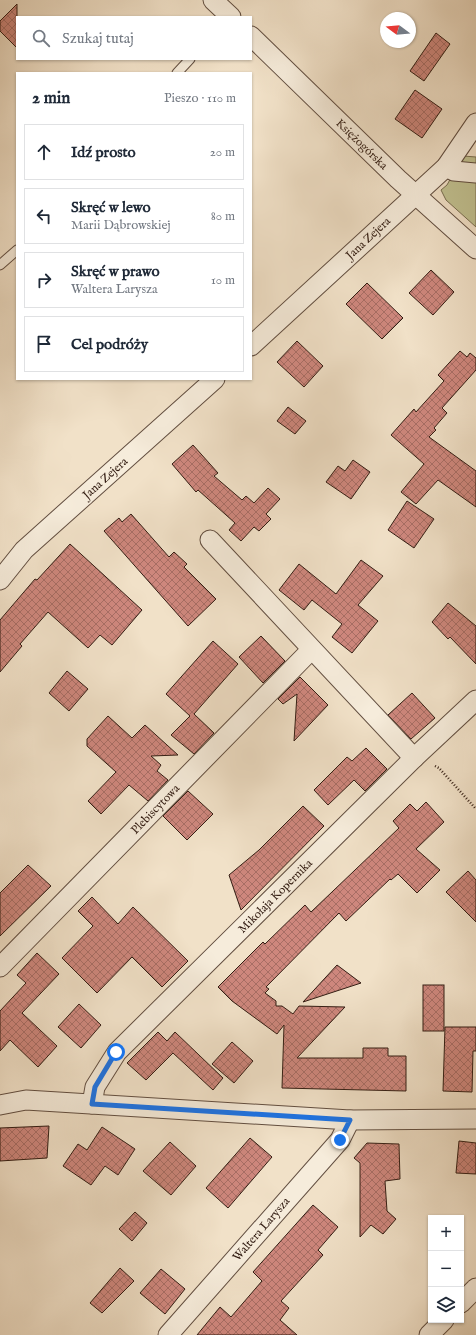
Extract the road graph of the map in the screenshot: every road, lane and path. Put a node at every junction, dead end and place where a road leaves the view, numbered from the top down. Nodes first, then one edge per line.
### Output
1 (213, 0) edge
2 (229, 16) edge
3 (252, 37) edge
4 (189, 60) edge
5 (179, 72) edge
6 (476, 123) edge
7 (446, 167) junction
8 (476, 173) edge
9 (416, 195) junction
10 (476, 249) edge
11 (16, 251) edge
12 (0, 265) edge
13 (252, 345) edge
14 (214, 380) edge
15 (210, 540) dead end
16 (0, 580) edge
17 (310, 650) junction
18 (476, 700) edge
19 (414, 758) junction
20 (476, 809) edge
21 (0, 967) edge
22 (0, 1091) edge
23 (26, 1100) junction
24 (92, 1104) junction
25 (0, 1105) edge
26 (476, 1119) edge
27 (350, 1120) junction
28 (476, 1288) edge
29 (464, 1300) edge
30 (441, 1323) edge
31 (168, 1335) edge
32 (429, 1335) edge

1 - 2 street
3 - 9 street, Księżogórska
4 - 5 lane
6 - 7 street, Jana Zejera
7 - 8 street
7 - 9 street, Jana Zejera
9 - 10 street, Księżogórska
9 - 13 street, Jana Zejera
11 - 12 lane
14 - 16 street, Jana Zejera
15 - 17 street
17 - 19 street
17 - 21 street, Plebiscytowa
18 - 19 street, Mikołaja Kopernika
19 - 20 path
19 - 24 street, Mikołaja Kopernika
22 - 23 street
23 - 24 street
23 - 25 street
24 - 27 street
26 - 27 street
27 - 31 street, Waltera Larysza
28 - 29 street
30 - 32 street

